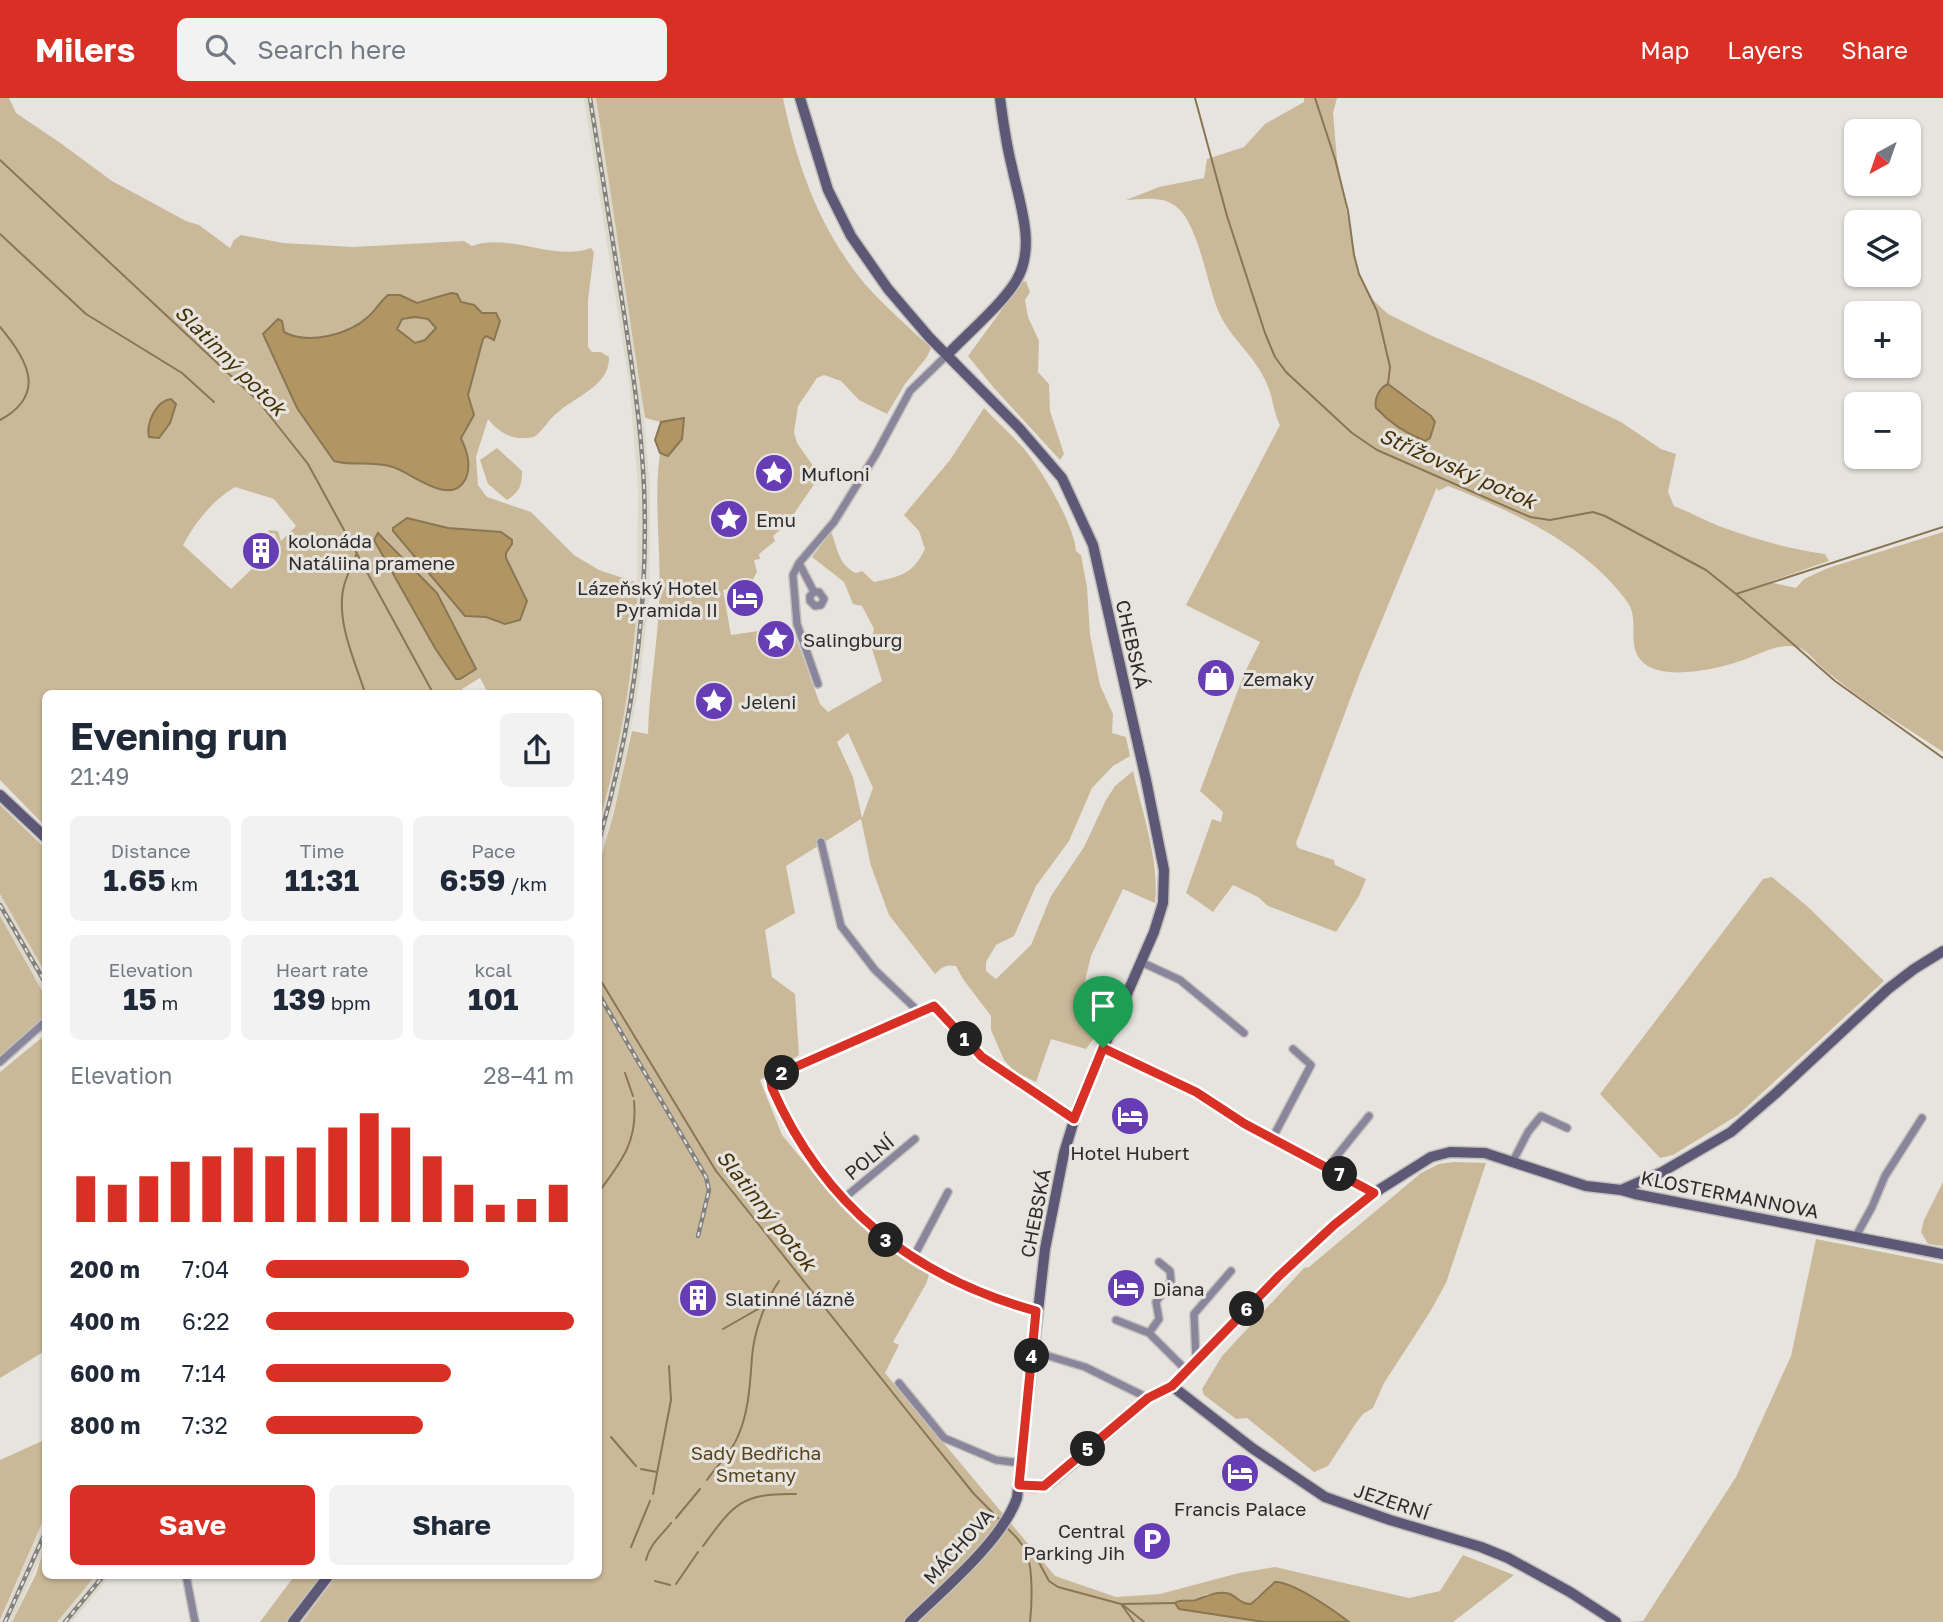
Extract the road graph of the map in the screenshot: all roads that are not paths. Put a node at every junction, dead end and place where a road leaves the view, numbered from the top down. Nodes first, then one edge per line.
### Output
1 (800, 98) edge
2 (1000, 98) edge
3 (947, 355) junction
4 (799, 563) junction
5 (814, 592) dead end
6 (818, 684) dead end
7 (0, 795) edge
8 (42, 834) edge
9 (821, 842) dead end
10 (1943, 951) edge
11 (1141, 962) junction
12 (919, 1012) junction
13 (42, 1025) edge
14 (1244, 1033) dead end
15 (1103, 1048) junction
16 (1293, 1049) dead end
17 (0, 1062) edge
18 (1369, 1116) dead end
19 (1922, 1118) dead end
20 (1074, 1119) junction
21 (1567, 1128) dead end
22 (915, 1139) dead end
23 (1272, 1139) junction
24 (1513, 1161) junction
25 (1327, 1168) junction
26 (1621, 1190) junction
27 (948, 1192) dead end
28 (1374, 1193) junction
29 (843, 1199) junction
30 (1856, 1237) junction
31 (1943, 1254) edge
32 (913, 1258) junction
33 (1159, 1262) dead end
34 (1231, 1271) dead end
35 (1036, 1311) junction
36 (1116, 1320) dead end
37 (1149, 1333) junction
38 (1032, 1351) junction
39 (1196, 1360) junction
40 (1187, 1371) junction
41 (899, 1383) dead end
42 (1172, 1386) junction
43 (1148, 1398) junction
44 (1021, 1463) junction
45 (1019, 1485) junction
46 (187, 1579) edge
47 (326, 1579) edge
48 (195, 1622) edge
49 (293, 1622) edge
50 (910, 1622) edge
51 (1616, 1622) edge

1 - 3 street, CHEBSKÁ
2 - 3 street
3 - 4 street
3 - 11 street, CHEBSKÁ
4 - 5 street
4 - 6 street
7 - 8 street
9 - 12 street
10 - 26 street
11 - 14 street
11 - 15 street, CHEBSKÁ
12 - 20 street
12 - 29 street
13 - 17 street
15 - 20 street, CHEBSKÁ
15 - 23 street
16 - 23 street
18 - 25 street
19 - 30 street
20 - 35 street, CHEBSKÁ
21 - 24 street
22 - 29 street, POLNÍ
23 - 25 street
24 - 26 street, KLOSTERMANNOVA
24 - 28 street, KLOSTERMANNOVA
25 - 28 street
26 - 30 street, KLOSTERMANNOVA
27 - 32 street
28 - 39 street, KLOSTERMANNOVA
29 - 32 street
30 - 31 street, KLOSTERMANNOVA
32 - 35 street
33 - 37 street
34 - 39 street
35 - 38 street, CHEBSKÁ
36 - 37 street
37 - 40 street
38 - 43 street
38 - 44 street, CHEBSKÁ
39 - 40 street, KLOSTERMANNOVA
40 - 42 street, KLOSTERMANNOVA
41 - 44 street
42 - 43 street, KLOSTERMANNOVA
42 - 51 street, JEZERNÍ
43 - 45 street, KLOSTERMANNOVA
44 - 45 street, CHEBSKÁ
45 - 50 street, MÁCHOVA
46 - 48 street
47 - 49 street

